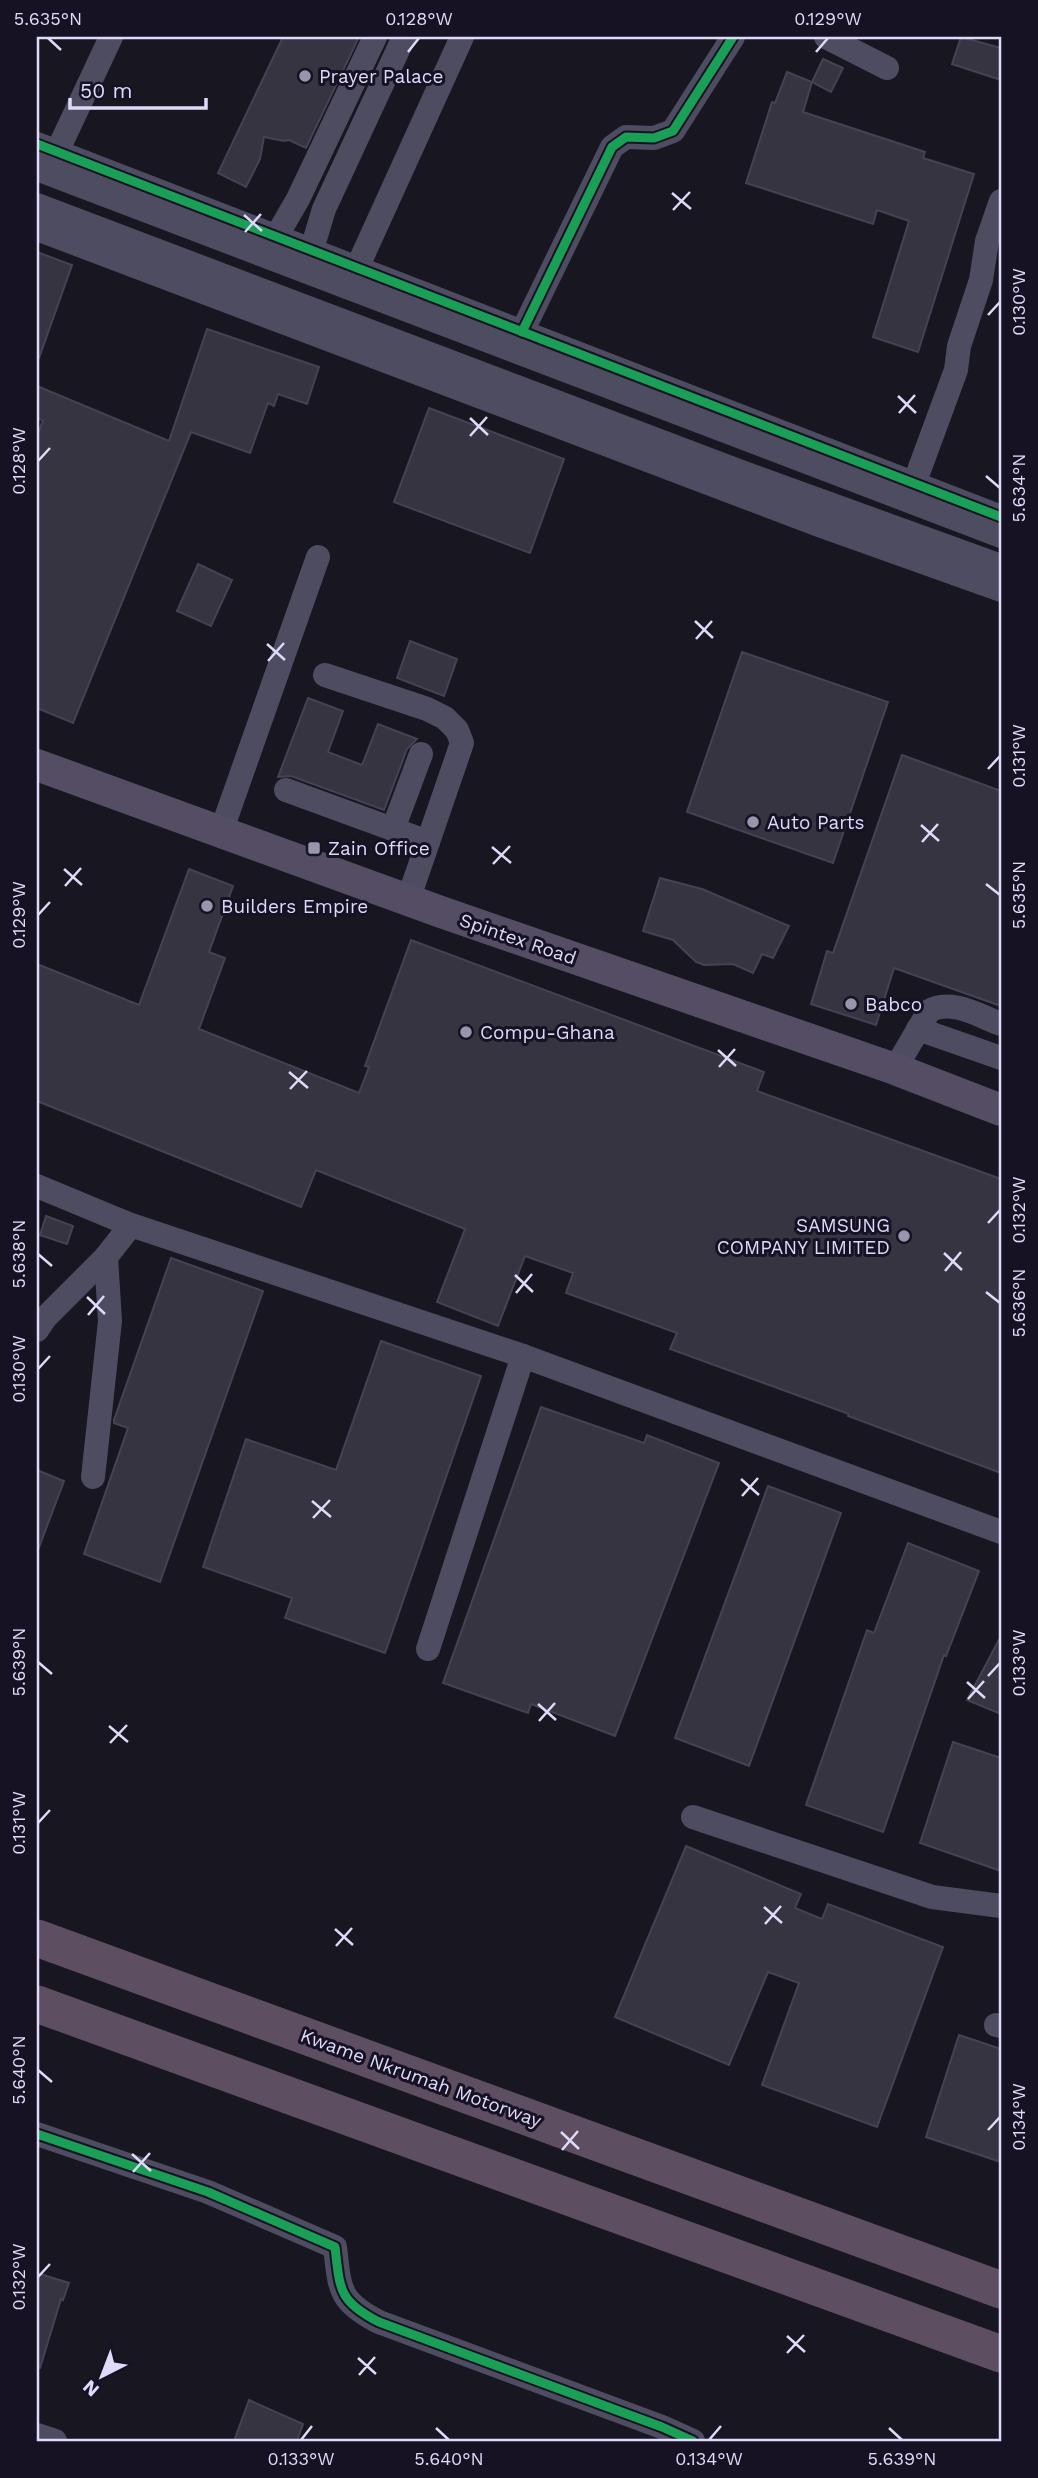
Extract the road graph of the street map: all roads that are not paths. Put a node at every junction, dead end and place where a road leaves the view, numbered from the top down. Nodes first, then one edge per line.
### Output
1 (111, 37) edge
2 (376, 37) edge
3 (404, 37) edge
4 (462, 37) edge
5 (733, 37) edge
6 (827, 37) edge
7 (887, 68) dead end
8 (47, 148) edge
9 (37, 169) edge
10 (1001, 201) edge
11 (37, 205) edge
12 (37, 229) edge
13 (276, 237) junction
14 (312, 249) junction
15 (357, 268) junction
16 (522, 332) junction
17 (914, 484) junction
18 (1001, 517) edge
19 (1001, 536) edge
20 (318, 557) dead end
21 (1001, 566) edge
22 (1001, 590) edge
23 (325, 675) dead end
24 (421, 754) dead end
25 (37, 765) edge
26 (286, 790) dead end
27 (393, 829) junction
28 (221, 832) junction
29 (428, 842) junction
30 (408, 900) junction
31 (1001, 1024) edge
32 (918, 1030) junction
33 (1001, 1058) edge
34 (895, 1069) junction
35 (1001, 1110) edge
36 (37, 1186) edge
37 (131, 1225) junction
38 (106, 1257) junction
39 (37, 1330) edge
40 (523, 1356) junction
41 (93, 1476) dead end
42 (1001, 1532) edge
43 (428, 1649) dead end
44 (694, 1817) dead end
45 (1001, 1906) edge
46 (37, 1938) edge
47 (37, 2004) edge
48 (37, 2134) edge
49 (1001, 2290) edge
50 (1001, 2354) edge
51 (37, 2435) edge
52 (55, 2441) edge
53 (693, 2441) edge

1 - 8 street
2 - 13 street
3 - 14 street
4 - 15 street
5 - 16 street
6 - 7 street
8 - 13 street
9 - 19 street
10 - 17 street
11 - 21 street
12 - 22 street
13 - 14 street
14 - 15 street
15 - 16 street
16 - 17 street
17 - 18 street
20 - 28 street
23 - 29 street
24 - 27 street
25 - 28 main road, Spintex Road
26 - 27 street
27 - 29 street
28 - 30 main road, Spintex Road
29 - 30 street
30 - 34 main road, Spintex Road
31 - 32 street
32 - 33 street
32 - 34 street
34 - 35 main road, Spintex Road
36 - 37 street
37 - 38 street
37 - 40 street
38 - 39 street
38 - 41 street
40 - 42 street
40 - 43 street
44 - 45 street
46 - 49 highway, Kwame Nkrumah Motorway
47 - 50 highway
48 - 53 street
51 - 52 street

